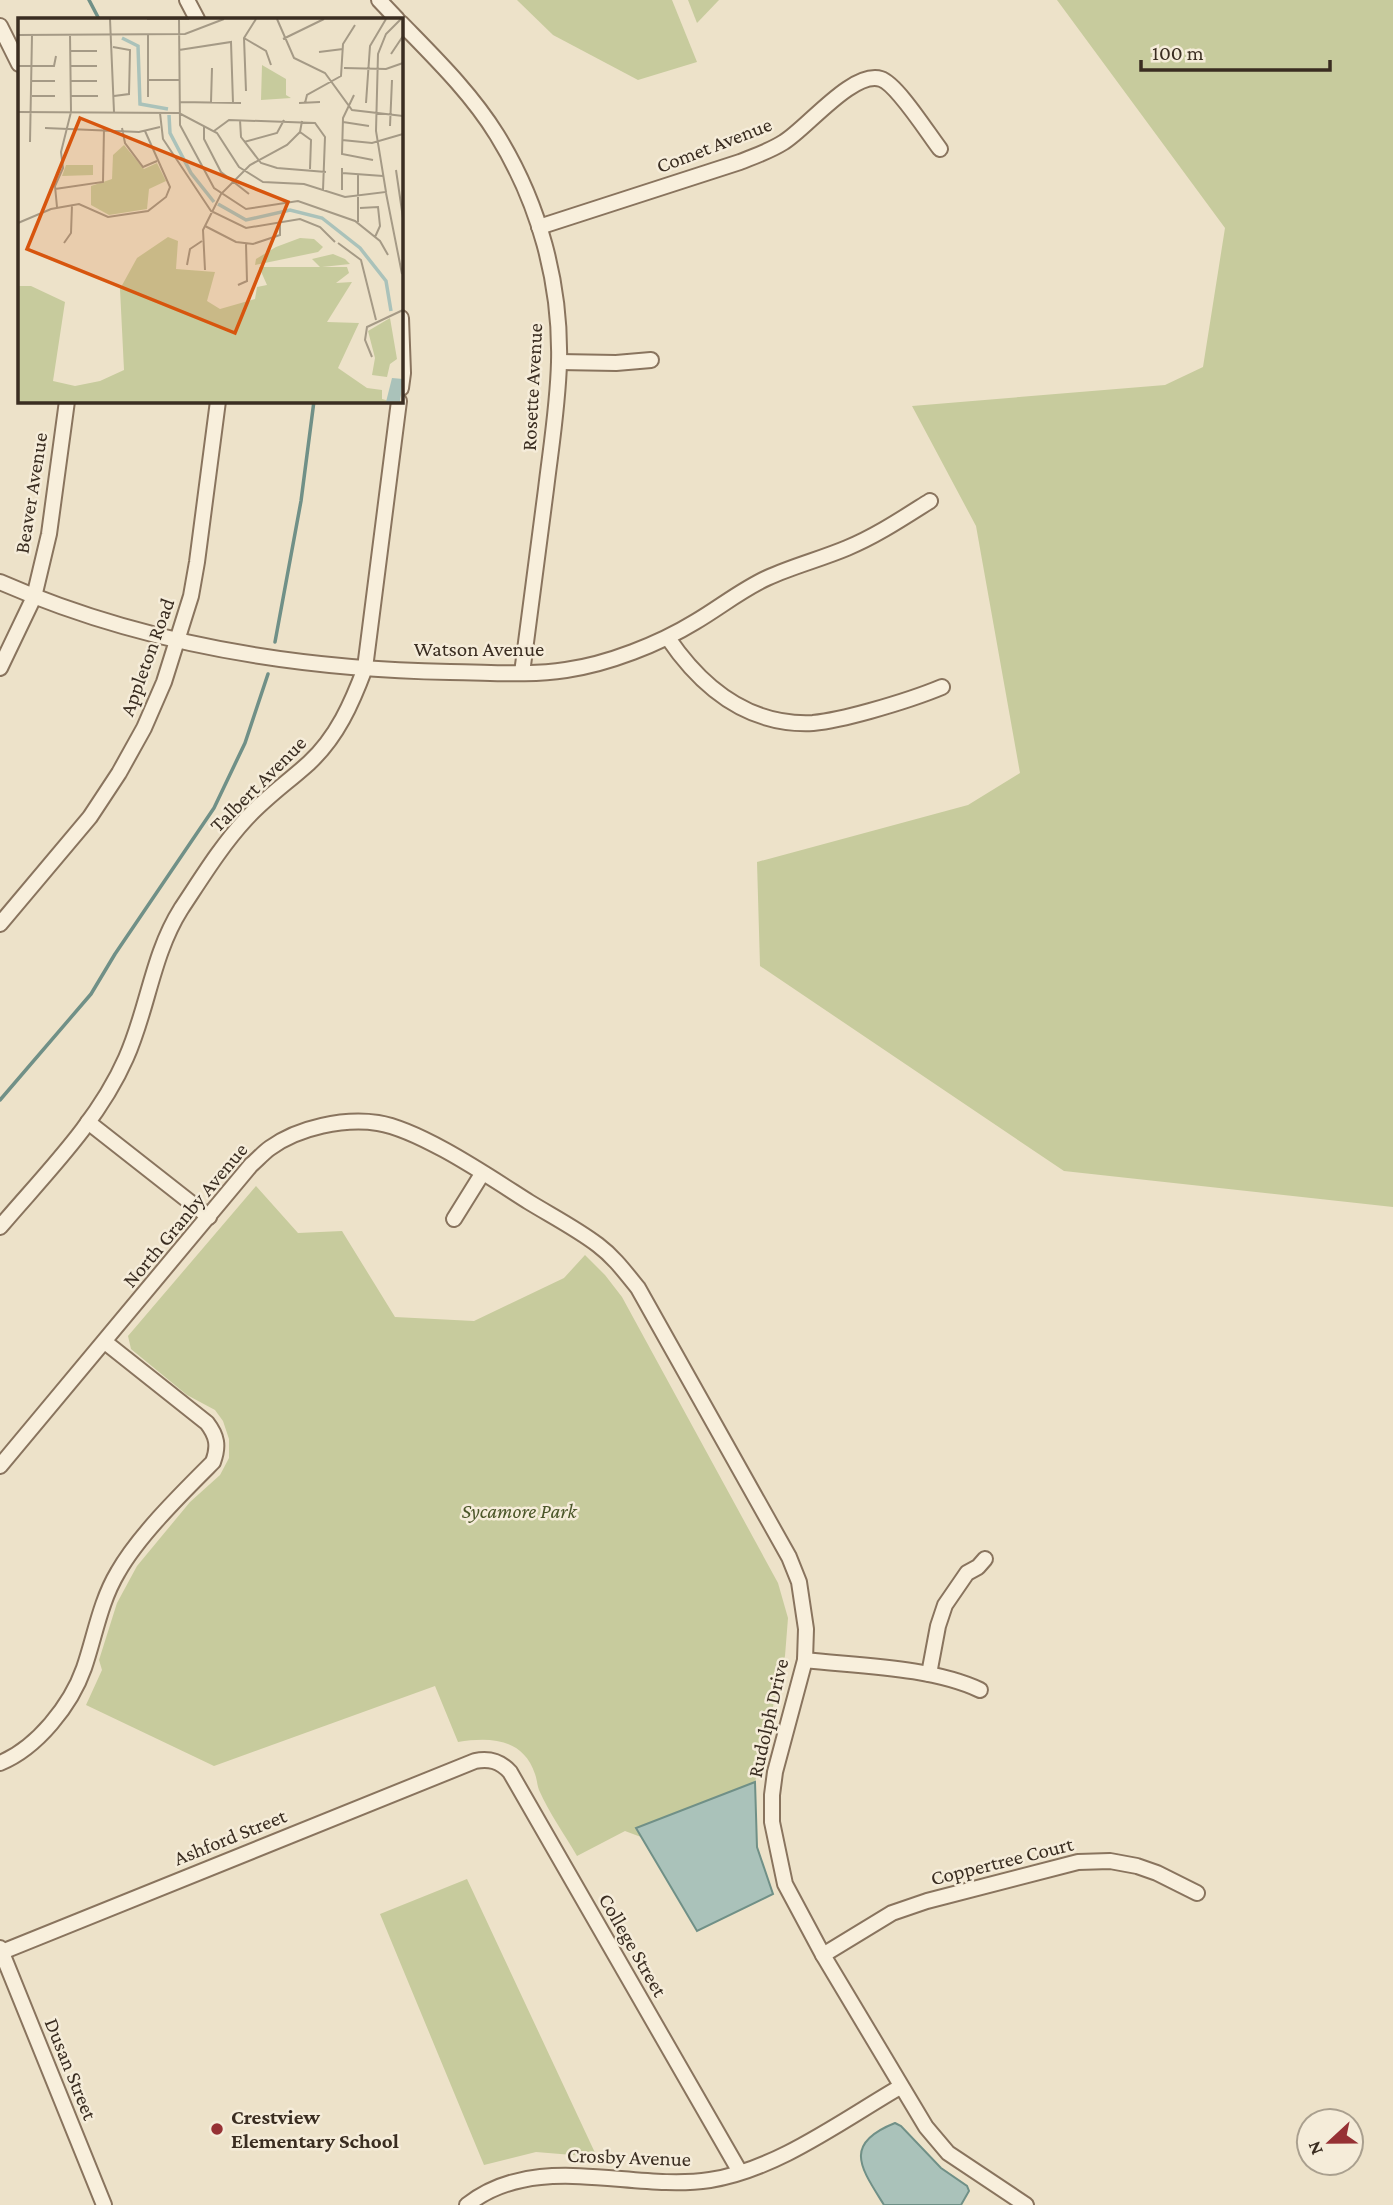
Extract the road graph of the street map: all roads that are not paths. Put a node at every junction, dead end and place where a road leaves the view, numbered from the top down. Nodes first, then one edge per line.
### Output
1 (379, 0) edge
2 (189, 1) edge
3 (197, 18) edge
4 (396, 18) edge
5 (402, 24) edge
6 (0, 26) edge
7 (18, 62) edge
8 (940, 149) dead end
9 (539, 227) junction
10 (402, 345) edge
11 (651, 360) dead end
12 (559, 362) junction
13 (402, 380) edge
14 (66, 402) edge
15 (218, 402) edge
16 (399, 402) edge
17 (930, 501) dead end
18 (0, 582) edge
19 (34, 597) junction
20 (668, 638) junction
21 (178, 641) junction
22 (0, 668) edge
23 (365, 668) junction
24 (522, 673) junction
25 (942, 687) dead end
26 (0, 924) edge
27 (88, 1122) junction
28 (482, 1174) junction
29 (497, 1182) joint
30 (209, 1217) junction
31 (454, 1219) dead end
32 (0, 1227) edge
33 (105, 1342) junction
34 (0, 1466) edge
35 (985, 1559) dead end
36 (805, 1660) junction
37 (929, 1674) junction
38 (980, 1689) dead end
39 (474, 1761) joint
40 (0, 1763) edge
41 (1197, 1893) dead end
42 (1, 1950) edge
43 (823, 1955) junction
44 (900, 2087) junction
45 (740, 2172) junction
46 (104, 2205) edge
47 (467, 2205) edge
48 (1026, 2205) edge

1 - 4 street, Rosette Avenue
2 - 3 street
5 - 9 street, Rosette Avenue
6 - 7 street
8 - 9 street, Comet Avenue
9 - 12 street, Rosette Avenue
10 - 13 street
11 - 12 street
12 - 24 street, Rosette Avenue
14 - 19 street, Beaver Avenue
15 - 21 street, Appleton Road
16 - 23 street, Talbert Avenue
17 - 20 street, Watson Avenue
18 - 19 street, Watson Avenue
19 - 21 street, Watson Avenue
19 - 22 street, Beaver Avenue
20 - 24 street, Watson Avenue
20 - 25 street
21 - 23 street, Watson Avenue
21 - 26 street, Appleton Road
23 - 24 street, Watson Avenue
23 - 27 street, Talbert Avenue
27 - 30 street
27 - 32 street, Talbert Avenue
28 - 29 street, North Granby Avenue
28 - 30 street, North Granby Avenue
28 - 31 street
29 - 36 street, Rudolph Drive
30 - 33 street, North Granby Avenue
33 - 34 street, North Granby Avenue
33 - 40 street
35 - 37 street
36 - 37 street
36 - 43 street, Rudolph Drive
37 - 38 street
39 - 42 street, Ashford Street
39 - 45 street, College Street
41 - 43 street, Coppertree Court
42 - 46 street, Dusan Street
43 - 44 street, Rudolph Drive
44 - 45 street, Crosby Avenue
44 - 48 street, Rudolph Drive
45 - 47 street, Crosby Avenue

